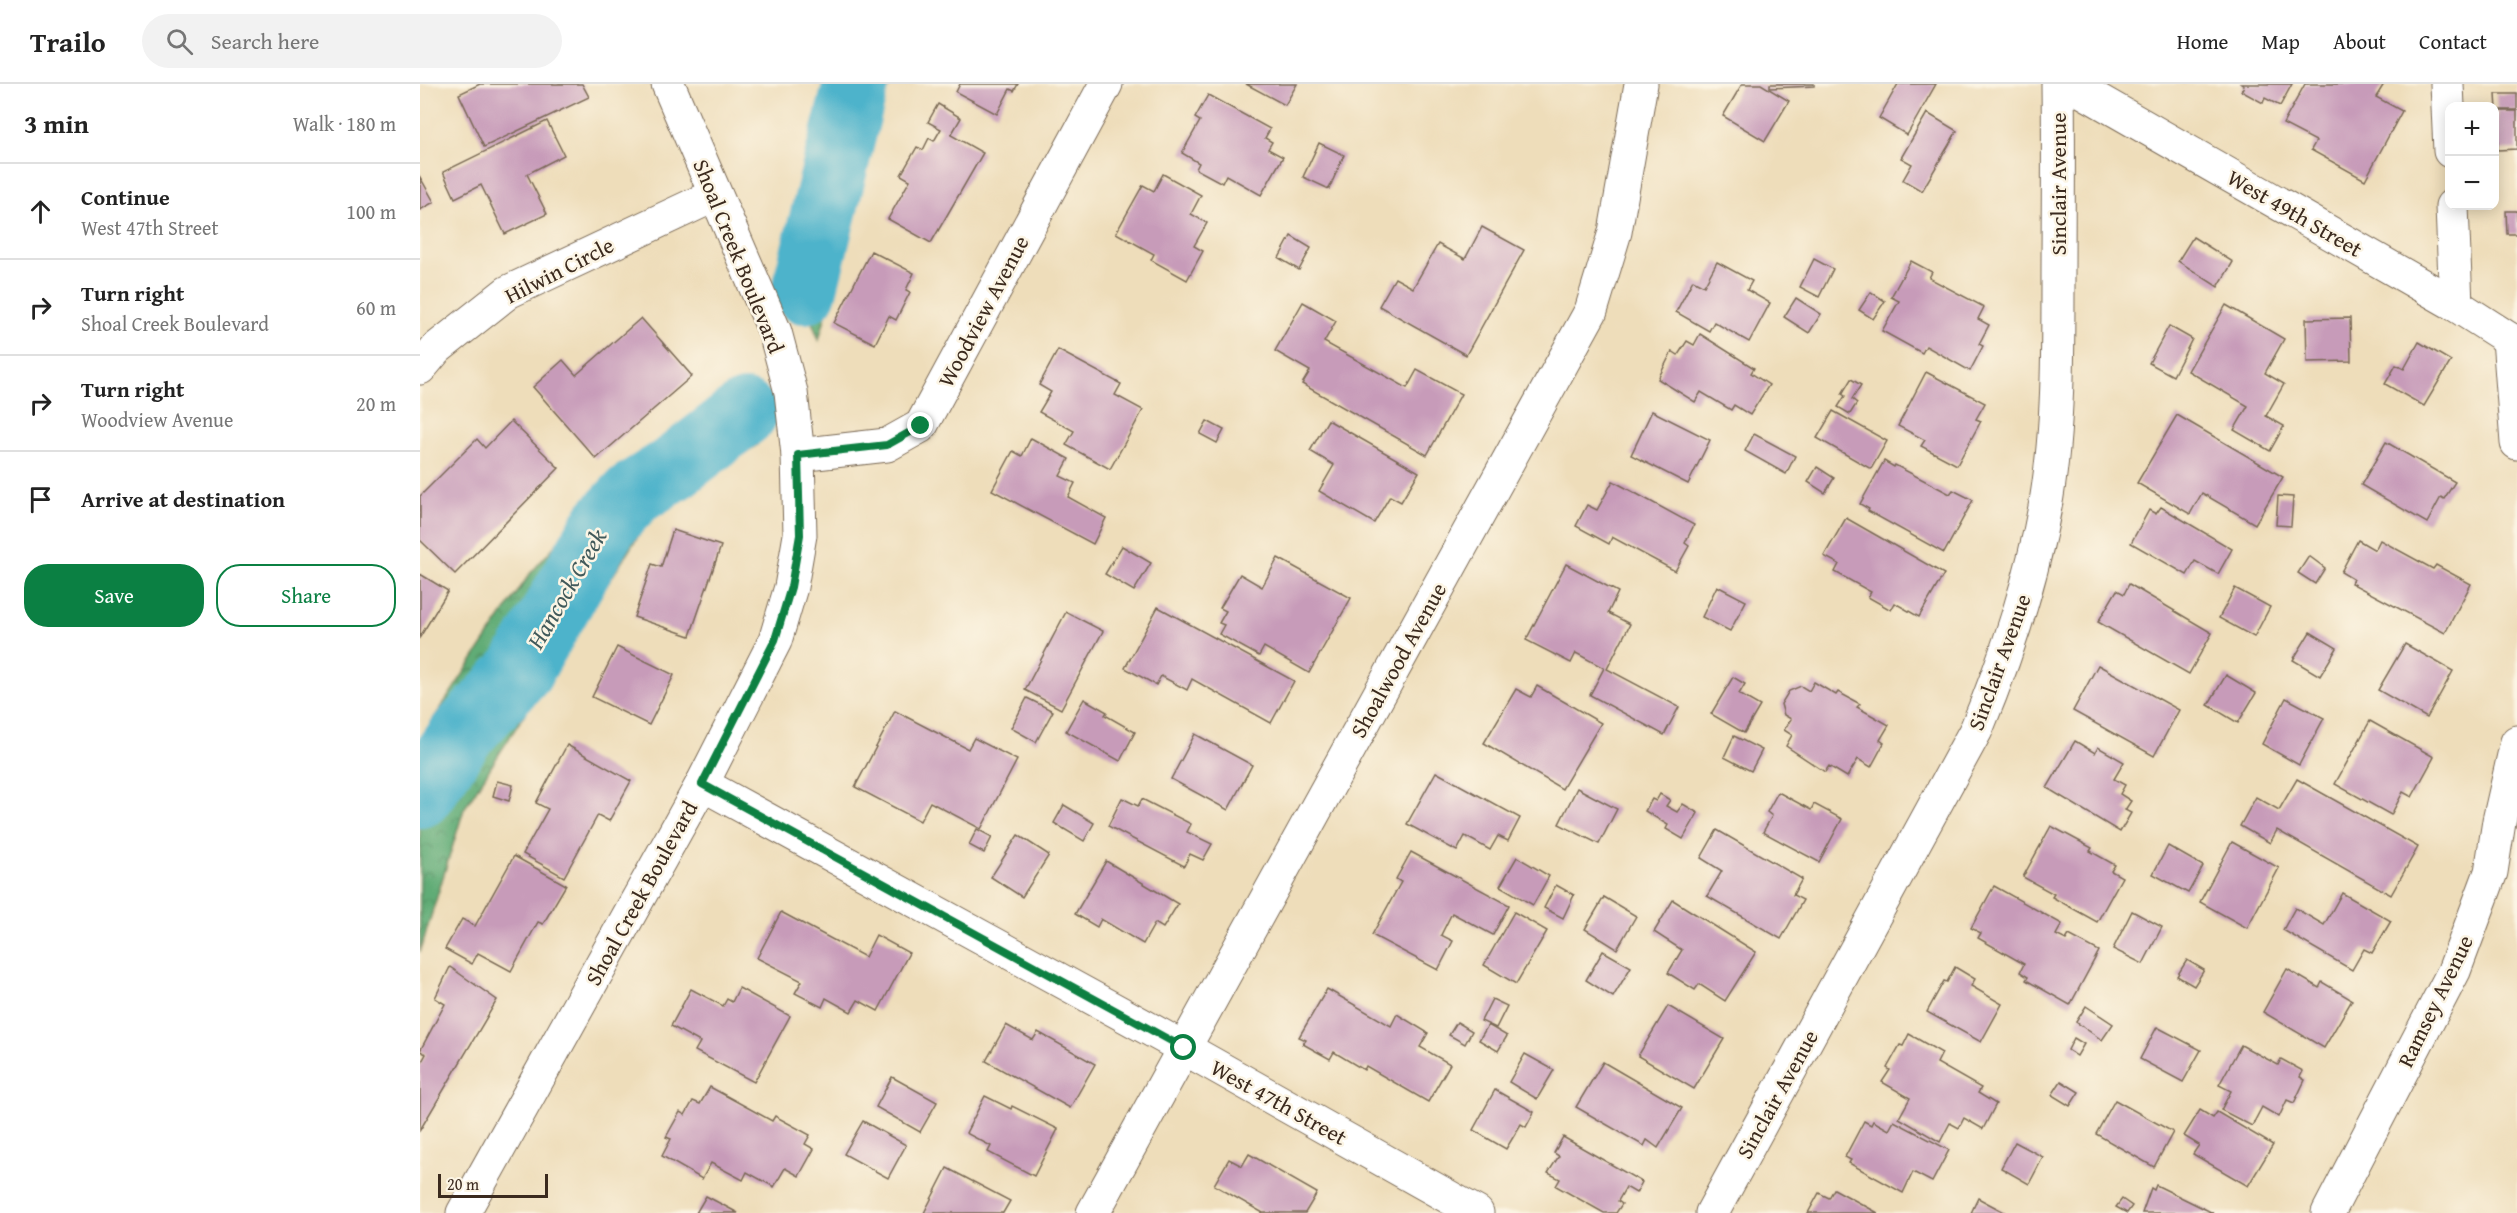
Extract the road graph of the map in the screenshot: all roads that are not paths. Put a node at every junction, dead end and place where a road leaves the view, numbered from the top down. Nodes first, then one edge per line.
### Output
1 (668, 84) edge
2 (1106, 84) edge
3 (1641, 84) edge
4 (2058, 84) edge
5 (2070, 84) edge
6 (2447, 84) edge
7 (2448, 102) edge
8 (714, 195) junction
9 (2452, 210) edge
10 (2456, 305) junction
11 (2513, 342) edge
12 (420, 368) edge
13 (2517, 443) edge
14 (798, 455) junction
15 (2517, 742) edge
16 (702, 784) junction
17 (1184, 1048) junction
18 (463, 1213) edge
19 (1093, 1213) edge
20 (1477, 1213) edge
21 (1712, 1213) edge
22 (2328, 1213) edge

1 - 8 street, Shoal Creek Boulevard
2 - 14 street, Woodview Avenue
3 - 17 street, Shoalwood Avenue
4 - 21 street, Sinclair Avenue
5 - 10 street, West 49th Street
6 - 7 street
8 - 12 street, Hilwin Circle
8 - 14 street, Shoal Creek Boulevard
9 - 10 street
10 - 11 street, West 49th Street
11 - 13 street
14 - 16 street, Shoal Creek Boulevard
15 - 22 street, Ramsey Avenue
16 - 17 street, West 47th Street
16 - 18 street, Shoal Creek Boulevard
17 - 19 street, Shoalwood Avenue
17 - 20 street, West 47th Street

